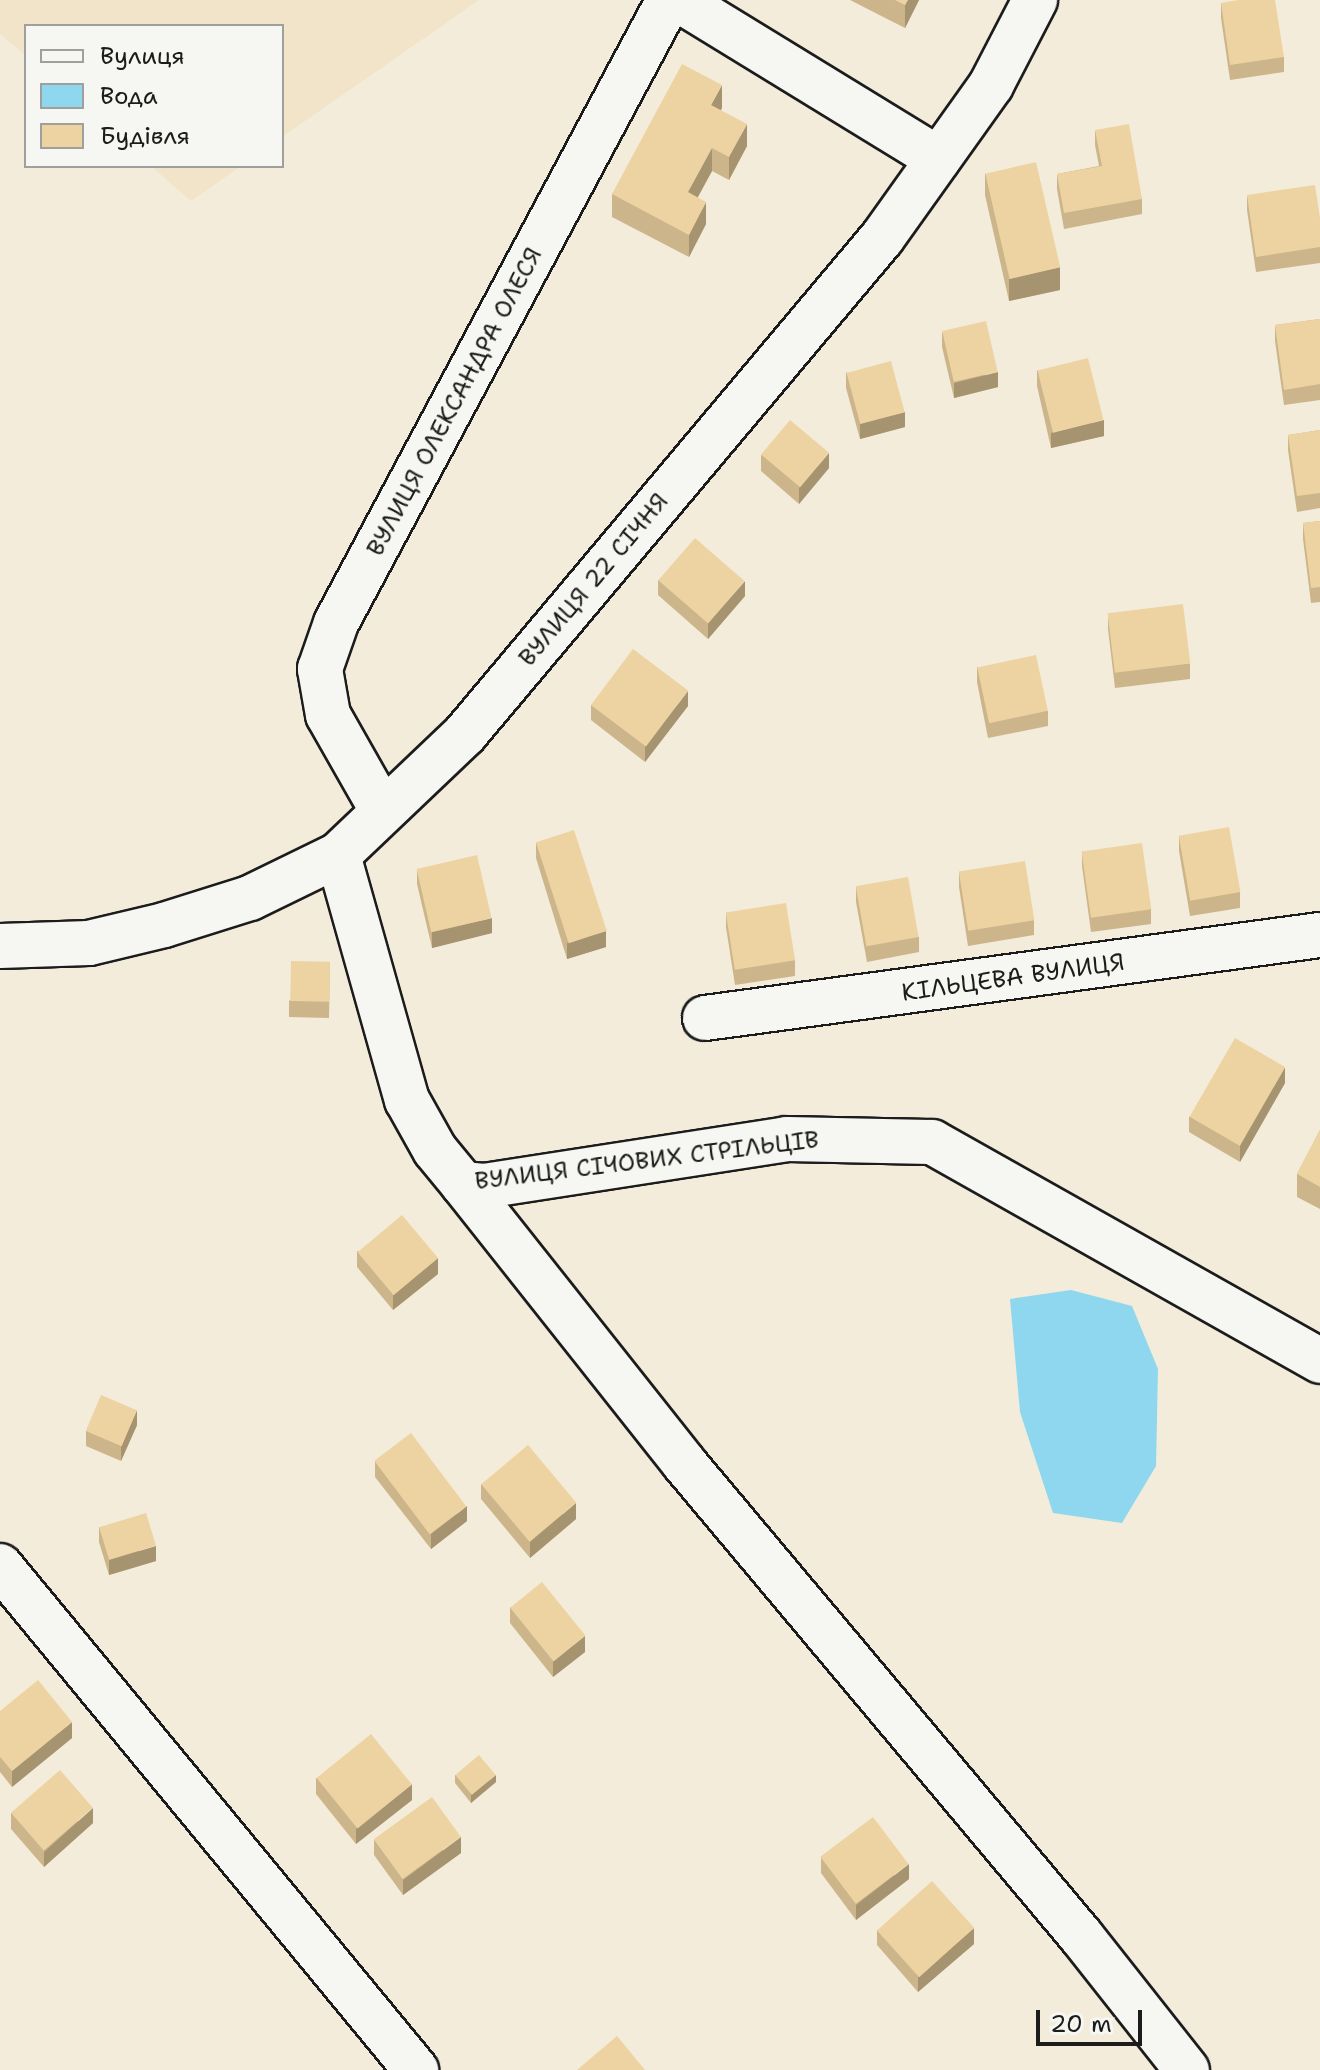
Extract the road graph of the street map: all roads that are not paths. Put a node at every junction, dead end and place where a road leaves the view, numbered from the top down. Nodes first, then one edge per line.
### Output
1 (669, 0) edge
2 (679, 0) edge
3 (1035, 0) edge
4 (938, 159) junction
5 (382, 810) junction
6 (338, 855) junction
7 (1320, 935) edge
8 (0, 946) edge
9 (705, 1018) dead end
10 (463, 1184) junction
11 (1320, 1361) edge
12 (0, 1566) edge
13 (416, 2070) edge
14 (1187, 2070) edge

1 - 5 street, ВУЛИЦЯ ОЛЕКСАНДРА ОЛЕСЯ
2 - 4 street
3 - 4 street, ВУЛИЦЯ 22 СІЧНЯ
4 - 5 street, ВУЛИЦЯ 22 СІЧНЯ
5 - 6 street, ВУЛИЦЯ 22 СІЧНЯ
6 - 8 street, ВУЛИЦЯ 22 СІЧНЯ
6 - 10 street, ВУЛИЦЯ СІЧОВИХ СТРІЛЬЦІВ
7 - 9 street, КІЛЬЦЕВА ВУЛИЦЯ
10 - 11 street, ВУЛИЦЯ СІЧОВИХ СТРІЛЬЦІВ
10 - 14 street
12 - 13 street

